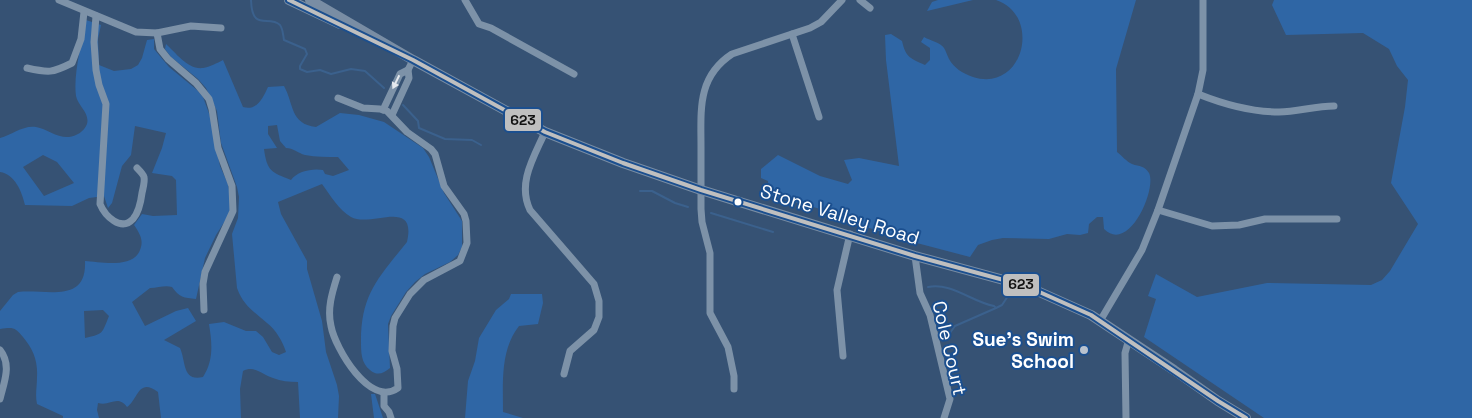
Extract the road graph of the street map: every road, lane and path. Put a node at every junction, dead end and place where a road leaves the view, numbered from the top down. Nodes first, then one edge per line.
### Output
1 (59, 0) edge
2 (289, 0) edge
3 (465, 0) edge
4 (842, 0) edge
5 (860, 0) edge
6 (1203, 0) edge
7 (308, 2) edge
8 (870, 8) dead end
9 (84, 12) junction
10 (96, 16) junction
11 (221, 28) dead end
12 (157, 33) junction
13 (792, 34) junction
14 (413, 60) junction
15 (27, 68) dead end
16 (574, 74) dead end
17 (1198, 94) junction
18 (338, 98) dead end
19 (1334, 106) dead end
20 (387, 112) junction
21 (819, 117) dead end
22 (545, 132) junction
23 (137, 168) dead end
24 (701, 190) junction
25 (1158, 210) junction
26 (1337, 219) dead end
27 (850, 234) junction
28 (916, 256) junction
29 (337, 277) dead end
30 (204, 310) dead end
31 (1100, 321) junction
32 (1129, 339) junction
33 (0, 350) edge
34 (843, 356) dead end
35 (564, 374) dead end
36 (734, 389) dead end
37 (384, 393) junction
38 (0, 399) edge
39 (391, 418) edge
40 (944, 418) edge
41 (1126, 418) edge
42 (1246, 418) edge

1 - 9 street
2 - 7 street, Stone Valley Road
3 - 16 street
4 - 13 street
5 - 8 street
6 - 17 street
7 - 14 street, Stone Valley Road
9 - 10 street
9 - 15 street
10 - 12 street
10 - 23 street
11 - 12 street
12 - 30 street
13 - 21 street
13 - 24 street
14 - 20 street
14 - 22 street, Stone Valley Road
17 - 19 street
17 - 25 street
18 - 20 street
20 - 37 street
22 - 24 street, Stone Valley Road
22 - 35 street
24 - 27 street, Stone Valley Road
24 - 36 street
25 - 26 street
25 - 31 street
27 - 28 street, Stone Valley Road
27 - 34 street
28 - 31 street, Stone Valley Road
28 - 40 street, Cole Court
29 - 37 street
31 - 32 street, Stone Valley Road
32 - 41 street
32 - 42 street, Stone Valley Road
33 - 38 street
37 - 39 street

